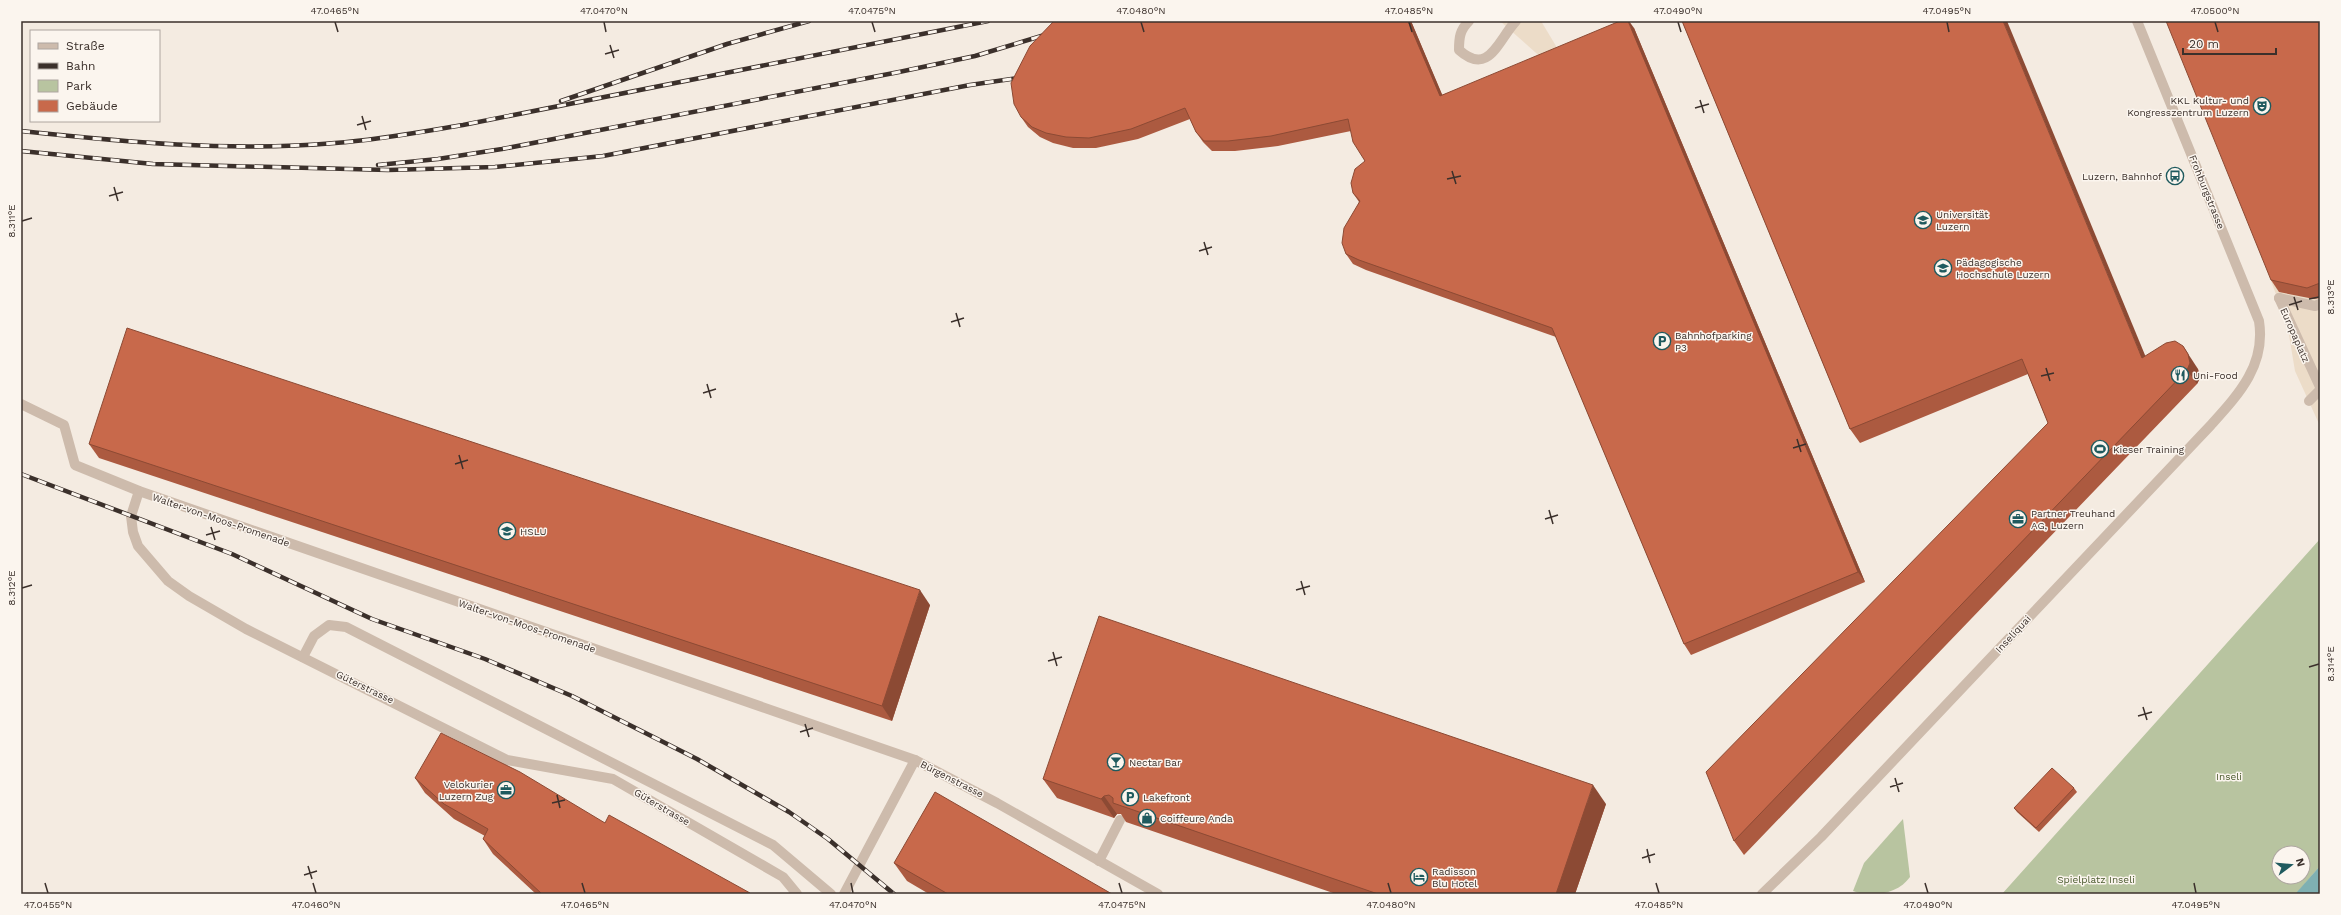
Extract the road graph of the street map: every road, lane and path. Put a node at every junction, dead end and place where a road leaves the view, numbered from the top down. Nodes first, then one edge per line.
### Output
1 (1469, 21) edge
2 (1516, 21) edge
3 (2137, 21) edge
4 (2320, 304) edge
5 (2255, 366) joint
6 (2320, 389) edge
7 (2309, 401) dead end
8 (21, 404) edge
9 (139, 492) junction
10 (303, 657) junction
11 (915, 760) junction
12 (1120, 820) edge
13 (1099, 861) junction
14 (796, 894) edge
15 (831, 894) edge
16 (844, 894) edge
17 (1158, 894) edge
18 (1762, 894) edge

1 - 2 street
3 - 5 street, Frohburgstrasse
4 - 6 street, Europaplatz
5 - 18 street, Inseliquai
6 - 7 street
8 - 9 street
9 - 10 street, Güterstrasse
9 - 11 street, Walter-von-Moos-Promenade
10 - 14 street, Güterstrasse
10 - 15 street
11 - 13 street, Bürgenstrasse
11 - 16 street, Bürgenstrasse
12 - 13 street
13 - 17 street, Bürgenstrasse

